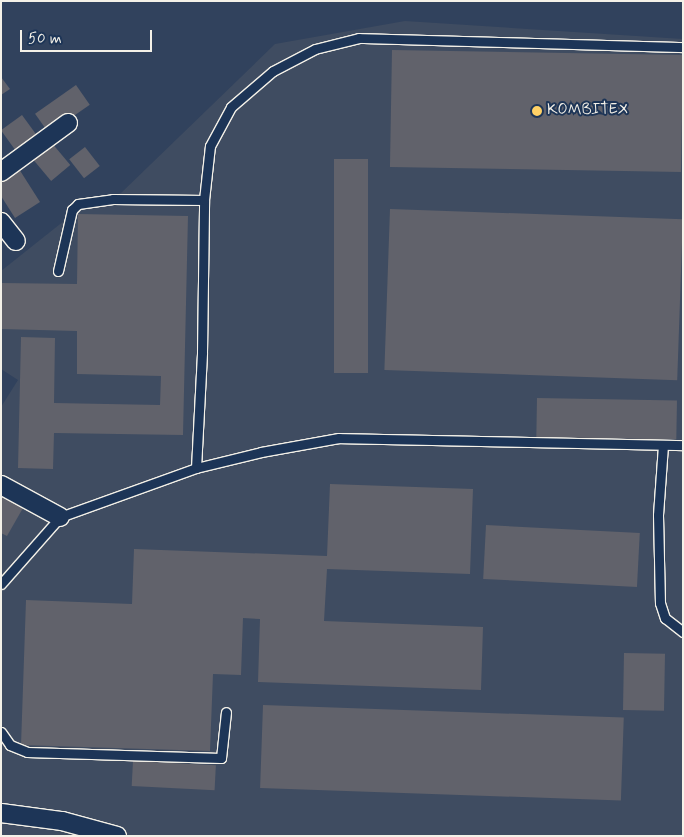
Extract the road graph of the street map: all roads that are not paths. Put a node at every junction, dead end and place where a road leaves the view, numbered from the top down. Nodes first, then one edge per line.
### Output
1 (683, 47) edge
2 (68, 123) dead end
3 (1, 172) edge
4 (204, 200) junction
5 (1, 222) edge
6 (16, 241) dead end
7 (58, 272) dead end
8 (663, 445) junction
9 (683, 445) edge
10 (196, 468) junction
11 (1, 485) edge
12 (60, 517) junction
13 (1, 584) edge
14 (683, 632) edge
15 (226, 712) dead end
16 (1, 732) edge
17 (1, 813) edge
18 (117, 836) edge

1 - 4 lane
2 - 3 street
4 - 7 lane
4 - 10 lane
5 - 6 street
8 - 9 lane
8 - 10 lane
8 - 14 lane
10 - 12 lane
11 - 12 street
12 - 13 lane
15 - 16 lane
17 - 18 street

